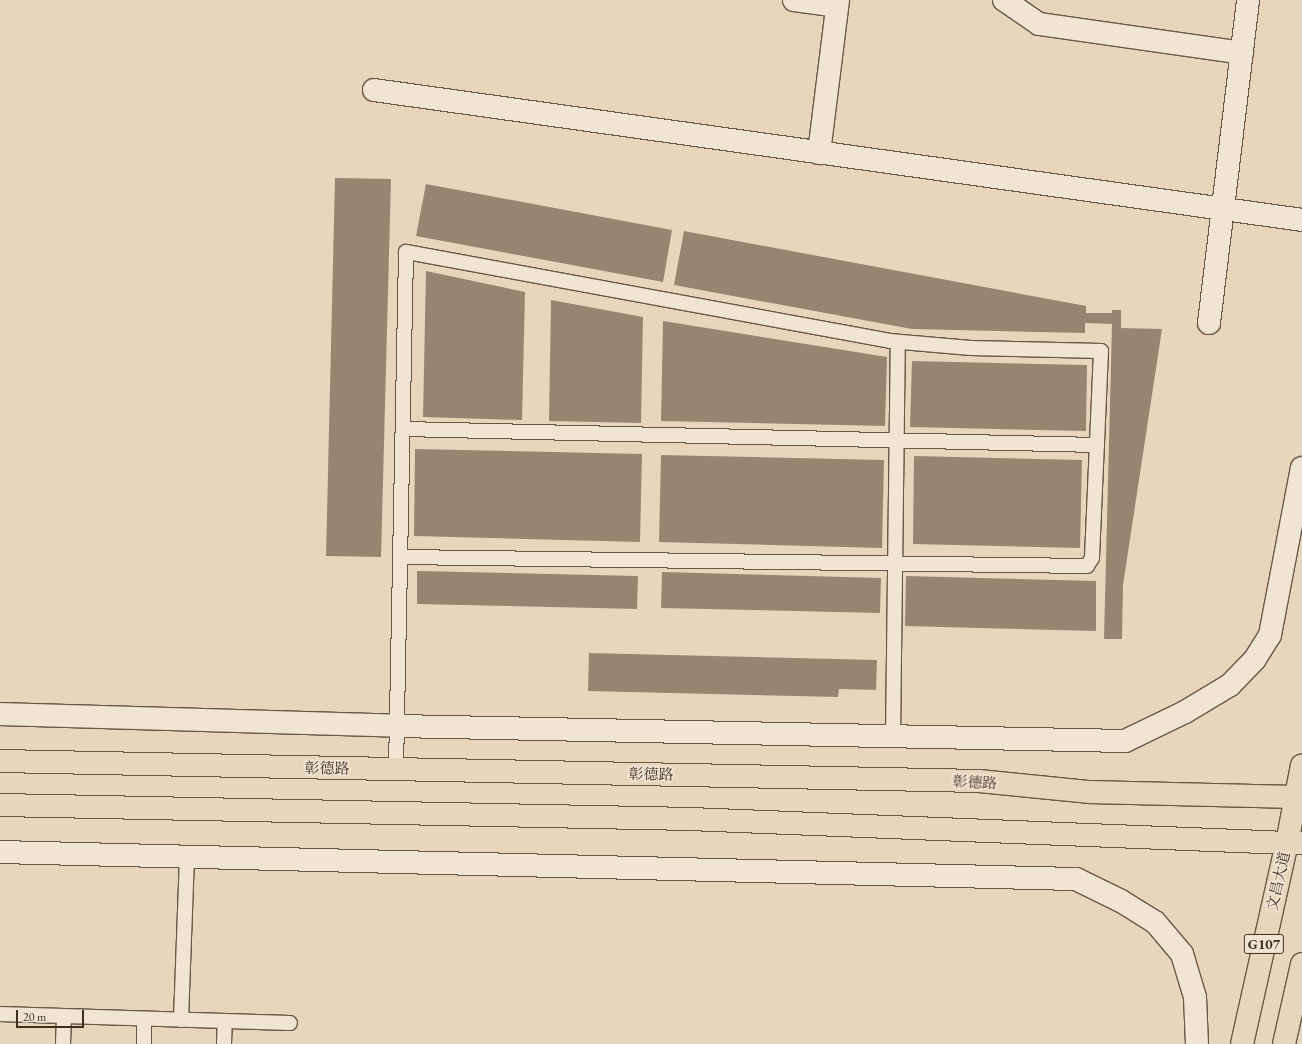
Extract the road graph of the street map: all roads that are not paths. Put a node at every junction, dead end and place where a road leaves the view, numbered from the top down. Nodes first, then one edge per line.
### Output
1 (794, 0) edge
2 (1004, 0) edge
3 (1248, 0) edge
4 (838, 3) edge
5 (1242, 53) junction
6 (374, 90) dead end
7 (819, 152) junction
8 (1223, 209) junction
9 (1302, 220) edge
10 (1209, 323) dead end
11 (898, 342) junction
12 (402, 429) junction
13 (896, 440) junction
14 (1097, 445) junction
15 (1302, 468) edge
16 (400, 558) junction
17 (895, 564) junction
18 (0, 714) edge
19 (397, 726) junction
20 (893, 736) junction
21 (0, 761) edge
22 (1302, 765) edge
23 (396, 769) junction
24 (1299, 797) edge
25 (0, 805) edge
26 (1294, 843) edge
27 (0, 852) edge
28 (187, 857) junction
29 (1302, 964) edge
30 (0, 1014) edge
31 (64, 1016) junction
32 (144, 1018) junction
33 (182, 1020) junction
34 (225, 1021) junction
35 (290, 1023) dead end
36 (63, 1044) edge
37 (144, 1044) edge
38 (224, 1044) edge
39 (1197, 1044) edge
40 (1242, 1044) edge
41 (1284, 1044) edge

1 - 4 street
2 - 5 street
3 - 5 street
4 - 7 street
5 - 8 street
6 - 7 street
7 - 8 street
8 - 9 street
8 - 10 street
11 - 12 lane
11 - 13 lane
11 - 14 lane
12 - 13 lane
12 - 16 lane
13 - 14 lane
13 - 17 lane
14 - 17 lane
15 - 20 street
16 - 17 lane
16 - 19 lane
17 - 20 lane
18 - 19 street
19 - 20 street
19 - 23 lane
21 - 23 main road, 彰德路
22 - 24 main road, 文昌大道
23 - 24 main road, 彰德路
24 - 26 main road, 文昌大道
25 - 26 main road
26 - 40 main road, 文昌大道 / G107
27 - 28 street
28 - 33 lane
28 - 39 street
29 - 41 main road, G107
30 - 31 lane
31 - 32 lane
31 - 36 lane
32 - 33 lane
32 - 37 lane
33 - 34 lane
34 - 35 lane
34 - 38 lane

